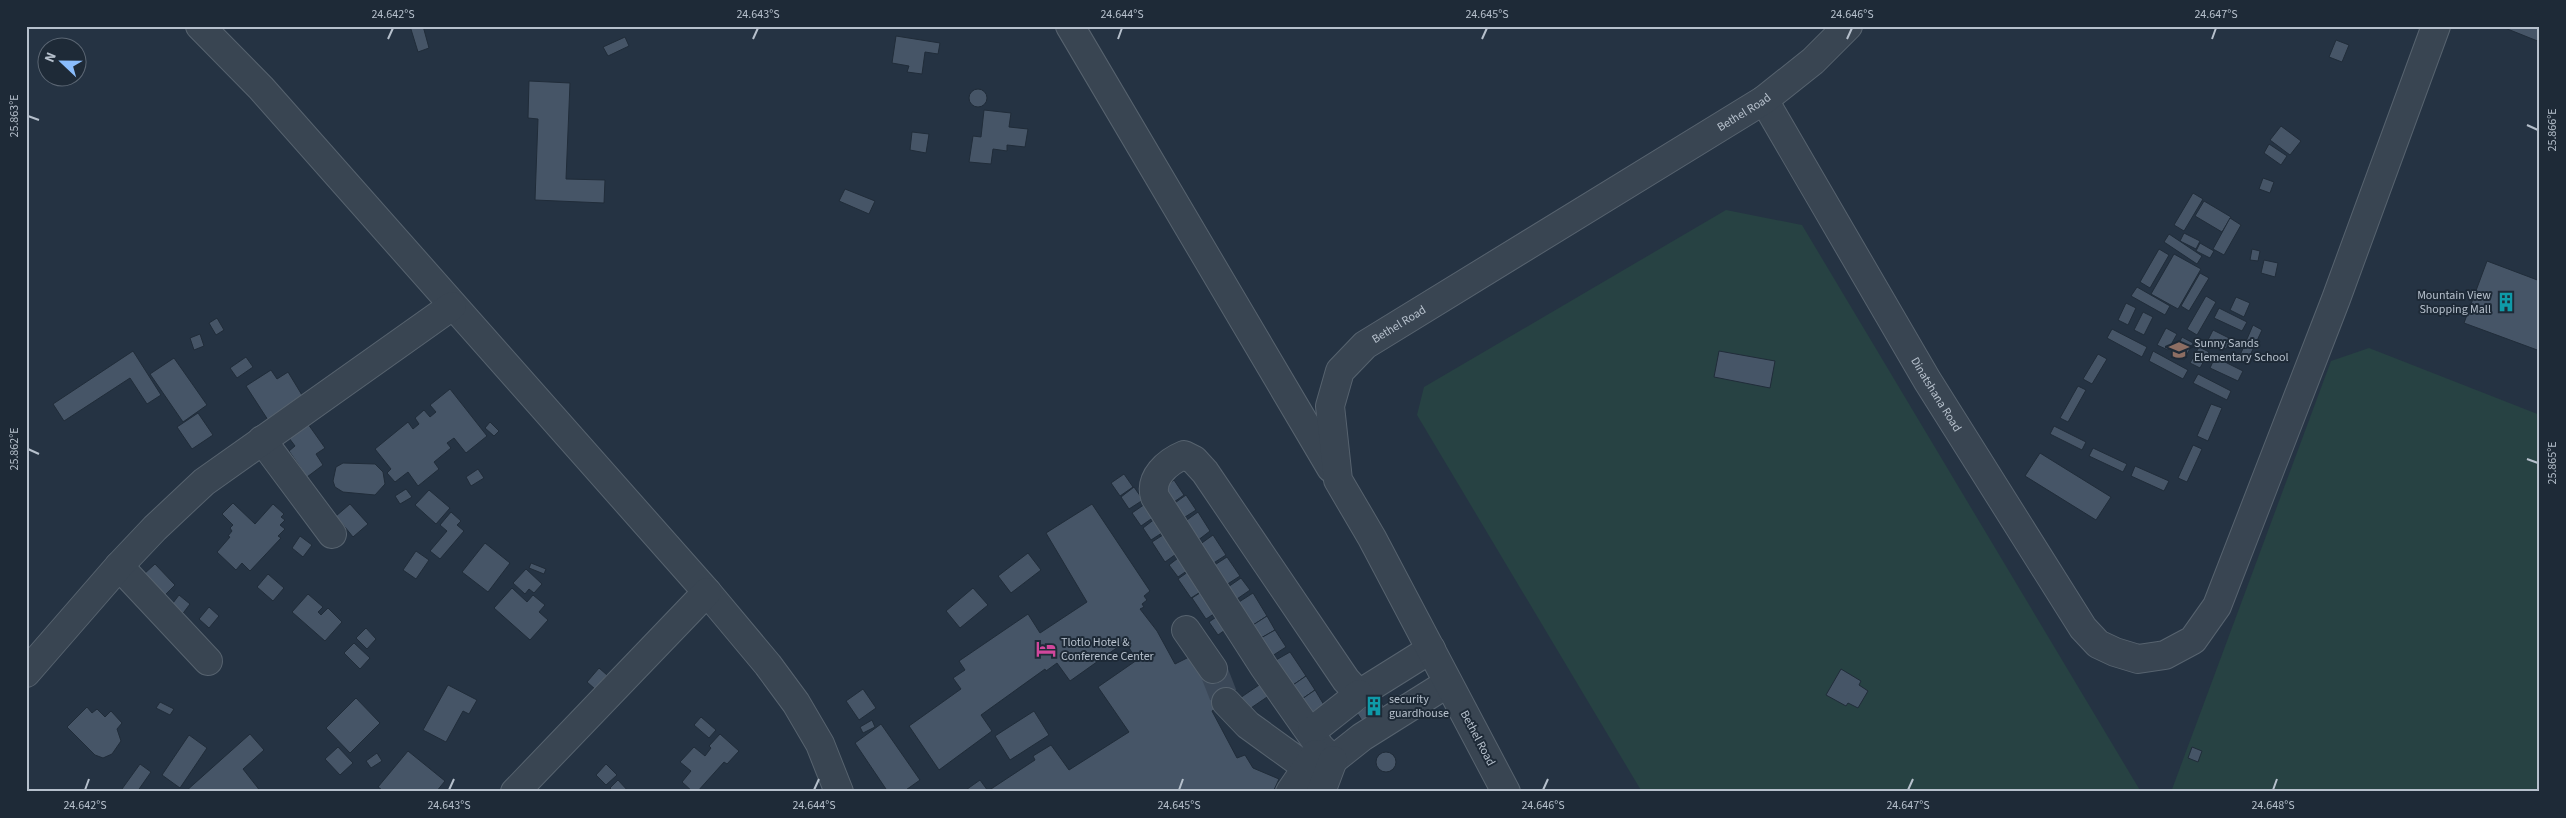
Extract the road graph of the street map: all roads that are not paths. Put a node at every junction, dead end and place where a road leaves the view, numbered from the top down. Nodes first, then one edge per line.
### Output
1 (200, 26) edge
2 (1070, 26) edge
3 (1848, 26) edge
4 (2436, 26) edge
5 (1764, 100) junction
6 (452, 306) junction
7 (262, 440) junction
8 (1338, 480) junction
9 (332, 534) dead end
10 (119, 566) junction
11 (706, 592) junction
12 (1186, 630) dead end
13 (1431, 649) junction
14 (208, 660) dead end
15 (1213, 669) tunnel mouth
16 (26, 673) edge
17 (1448, 683) junction
18 (1359, 694) junction
19 (1226, 702) tunnel mouth
20 (1318, 751) junction
21 (515, 792) edge
22 (839, 792) edge
23 (1290, 792) edge
24 (1321, 792) edge
25 (1506, 792) edge

1 - 6 street
2 - 8 street
3 - 5 street, Bethel Road
4 - 5 street, Dinatshana Road
5 - 8 street, Bethel Road
6 - 7 street
6 - 11 street
7 - 9 street
7 - 10 street
8 - 13 street, Bethel Road
10 - 14 street
10 - 16 street
11 - 21 street
11 - 22 street
12 - 15 street
13 - 17 street, Bethel Road
13 - 18 street
17 - 20 street
17 - 25 street, Bethel Road
18 - 20 street
18 - 20 street
19 - 20 street
20 - 23 street
20 - 24 street

